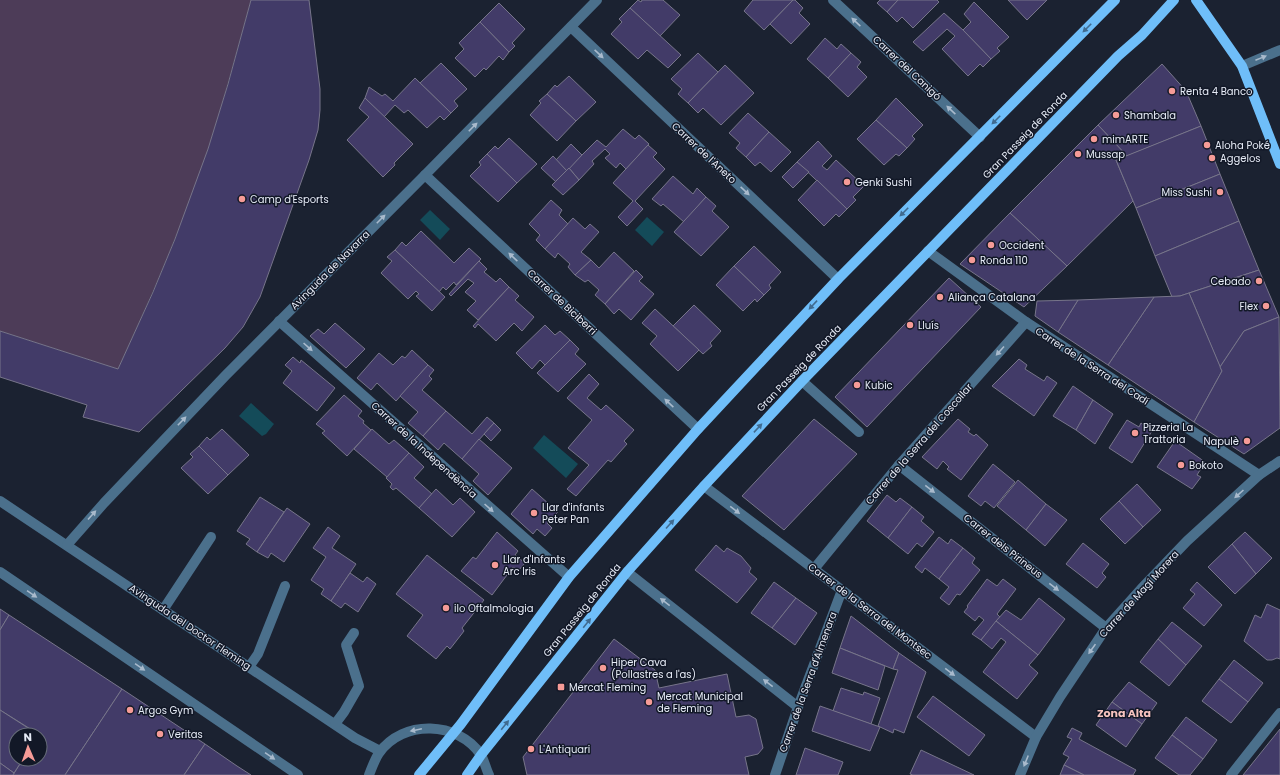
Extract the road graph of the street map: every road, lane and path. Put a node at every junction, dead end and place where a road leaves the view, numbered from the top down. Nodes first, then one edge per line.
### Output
1 (597, 0) edge
2 (833, 0) edge
3 (1115, 0) edge
4 (1174, 0) edge
5 (1196, 0) edge
6 (570, 28) junction
7 (1280, 50) edge
8 (1242, 66) junction
9 (980, 137) junction
10 (1280, 164) edge
11 (425, 175) junction
12 (928, 251) junction
13 (838, 279) junction
14 (279, 321) junction
15 (1026, 322) junction
16 (802, 381) junction
17 (698, 429) junction
18 (859, 432) dead end
19 (1280, 461) edge
20 (899, 465) junction
21 (1259, 475) junction
22 (704, 486) junction
23 (0, 501) edge
24 (211, 537) dead end
25 (67, 545) junction
26 (814, 569) junction
27 (0, 572) edge
28 (627, 572) junction
29 (569, 577) junction
30 (284, 586) dead end
31 (842, 590) junction
32 (163, 610) junction
33 (1106, 628) junction
34 (354, 633) dead end
35 (249, 667) junction
36 (798, 707) junction
37 (1280, 713) edge
38 (335, 724) junction
39 (454, 733) junction
40 (1036, 737) junction
41 (380, 751) junction
42 (481, 755) junction
43 (298, 775) edge
44 (369, 775) edge
45 (419, 775) edge
46 (467, 775) edge
47 (489, 775) edge
48 (775, 775) edge
49 (1020, 775) edge
50 (1231, 775) edge

1 - 6 street, Avinguda de Navarra
9 -> 2 street, Carrer del Canigó
3 -> 9 main road
4 - 12 main road, Gran Passeig de Ronda
5 - 8 main road
11 -> 6 street, Avinguda de Navarra
6 -> 13 street, Carrer de l'Aneto
8 -> 7 street
8 - 10 main road
9 -> 13 main road
14 -> 11 street, Avinguda de Navarra
17 -> 11 street, Carrer de Biciberri
12 - 15 street, Carrer de la Serra del Cadí
12 - 16 main road, Gran Passeig de Ronda
13 -> 17 main road
25 -> 14 street, Avinguda de Navarra
14 -> 29 street, Carrer de la Independència
15 -> 20 street, Carrer de la Serra del Coscollar
15 - 21 street, Carrer de la Serra del Cadí
16 - 18 street
22 -> 16 main road, Gran Passeig de Ronda
17 - 29 main road
19 - 21 street, Carrer de Magí Morera
20 - 26 street, Carrer de la Serra del Coscollar
20 -> 33 street, Carrer dels Pirineus
21 -> 33 street, Carrer de Magí Morera
22 -> 26 street, Carrer de la Serra del Montsec
28 -> 22 main road, Gran Passeig de Ronda
23 - 25 street, Avinguda del Doctor Fleming
24 - 32 street
25 - 32 street, Avinguda del Doctor Fleming
26 - 31 street, Carrer de la Serra del Montsec
27 -> 43 street
36 -> 28 street
42 -> 28 main road, Gran Passeig de Ronda
29 - 39 main road
30 - 35 street
31 - 36 street, Carrer de la Serra d'Almenara
31 -> 40 street, Carrer de la Serra del Montsec
32 - 35 street, Avinguda del Doctor Fleming
33 -> 40 street, Carrer de Magí Morera
34 - 38 street
35 - 38 street, Avinguda del Doctor Fleming
36 - 48 street, Carrer de la Serra d'Almenara
37 - 50 street
38 - 41 street, Avinguda del Doctor Fleming
39 -> 41 street
39 - 42 street
39 - 45 main road
40 -> 49 street, Carrer de Magí Morera
41 - 44 street
42 - 46 main road, Gran Passeig de Ronda
42 - 47 street

